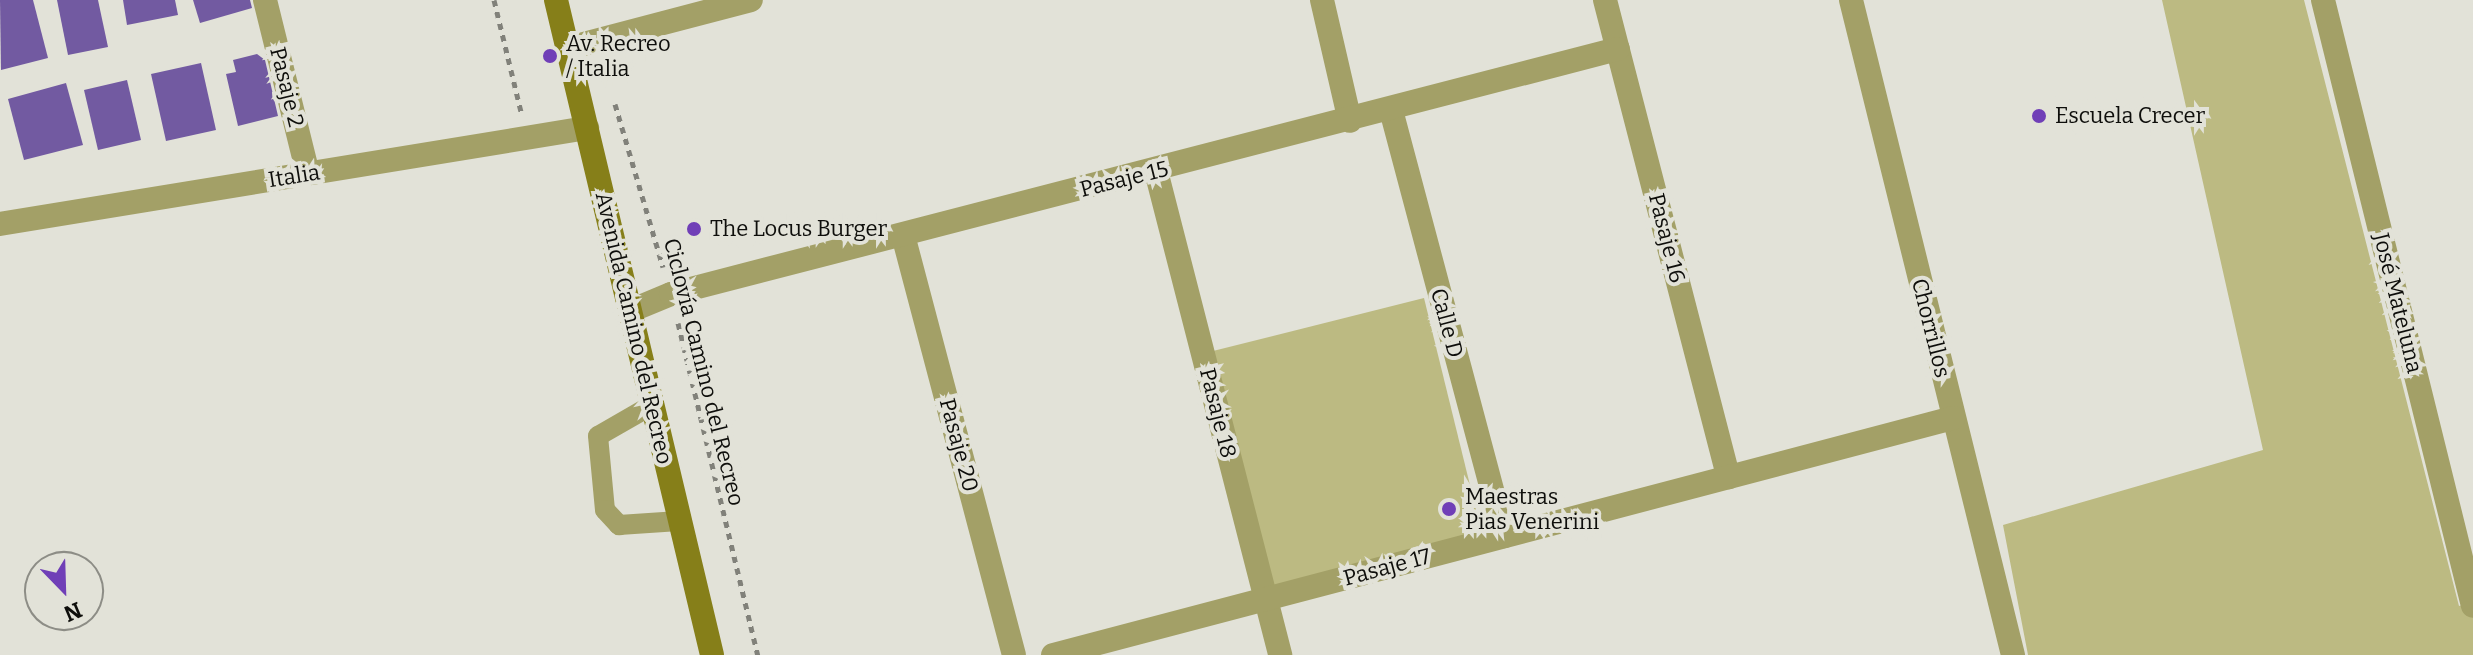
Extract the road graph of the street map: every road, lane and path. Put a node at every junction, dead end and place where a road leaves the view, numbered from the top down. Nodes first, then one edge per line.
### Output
1 (265, 0) edge
2 (494, 0) edge
3 (556, 0) edge
4 (751, 0) edge
5 (1322, 0) edge
6 (1605, 0) edge
7 (1851, 0) edge
8 (2323, 0) edge
9 (568, 48) junction
10 (1618, 49) junction
11 (613, 98) dead end
12 (1391, 110) junction
13 (522, 118) dead end
14 (1350, 121) junction
15 (587, 128) junction
16 (1156, 171) junction
17 (308, 174) junction
18 (0, 224) edge
19 (903, 235) junction
20 (671, 294) junction
21 (630, 311) junction
22 (652, 405) junction
23 (1953, 418) junction
24 (1728, 477) junction
25 (679, 521) junction
26 (1504, 536) junction
27 (1266, 599) junction
28 (2473, 606) edge
29 (712, 655) edge
30 (758, 655) edge
31 (1014, 655) edge
32 (1053, 655) edge
33 (1280, 655) edge
34 (2013, 655) edge

1 - 17 street, Pasaje 2
2 - 13 path
3 - 9 street, Avenida Camino del Recreo
4 - 9 street
5 - 14 street
6 - 10 street, Pasaje 16
7 - 23 street, Chorrillos
8 - 28 street, José Mateluna
9 - 15 street, Avenida Camino del Recreo
10 - 12 street, Pasaje 15
10 - 24 street, Pasaje 16
11 - 20 path, Ciclovía Camino del Recreo
12 - 14 street, Pasaje 15
12 - 26 street, Calle D
14 - 16 street, Pasaje 15
15 - 17 street, Italia
15 - 21 street, Avenida Camino del Recreo
16 - 19 street, Pasaje 15
16 - 27 street, Pasaje 18
17 - 18 street, Italia
19 - 20 street, Pasaje 15
19 - 31 street, Pasaje 20
20 - 21 street, Pasaje 15
20 - 30 path, Ciclovía Camino del Recreo
21 - 22 street, Avenida Camino del Recreo
22 - 25 street, Avenida Camino del Recreo
22 - 25 lane
23 - 24 street, Pasaje 17
23 - 34 street, Chorrillos
24 - 26 street, Pasaje 17
25 - 29 street, Avenida Camino del Recreo
26 - 27 street, Pasaje 17
27 - 32 street, Pasaje 17
27 - 33 street, Pasaje 18

